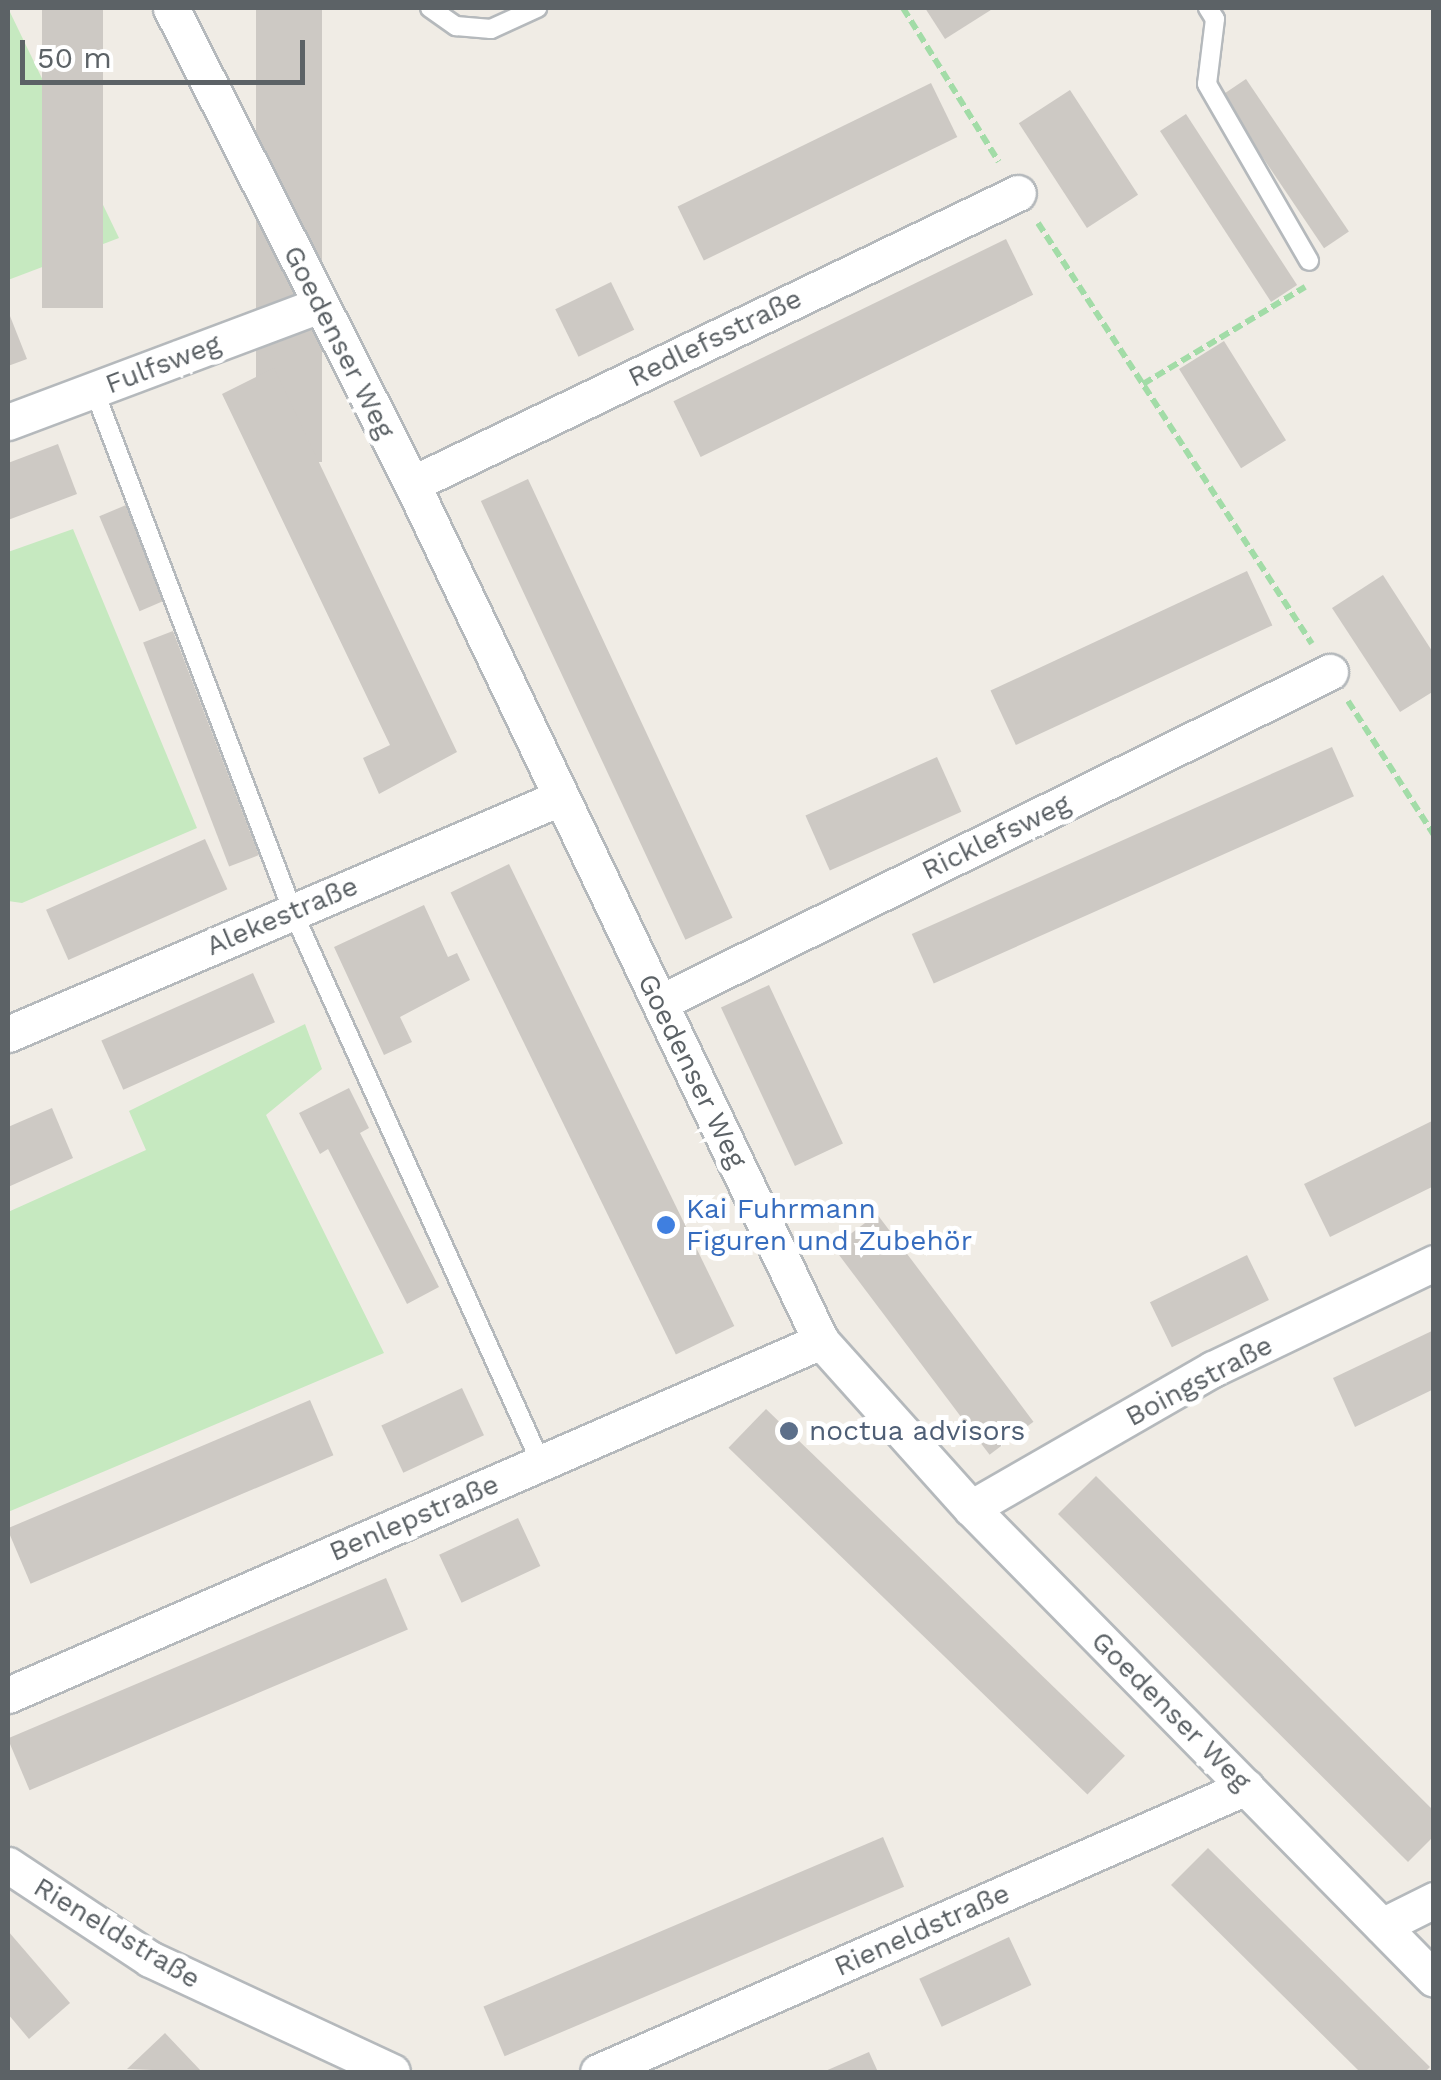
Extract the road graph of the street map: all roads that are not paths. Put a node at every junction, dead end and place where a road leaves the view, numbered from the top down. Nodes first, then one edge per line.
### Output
1 (430, 8) edge
2 (537, 8) edge
3 (1208, 8) edge
4 (182, 11) edge
5 (1018, 193) road end
6 (1309, 261) road end
7 (319, 305) junction
8 (94, 390) junction
9 (8, 422) edge
10 (412, 484) junction
11 (1330, 672) road end
12 (557, 799) junction
13 (293, 912) junction
14 (661, 1002) junction
15 (8, 1034) edge
16 (1434, 1263) edge
17 (821, 1342) junction
18 (541, 1463) junction
19 (970, 1508) junction
20 (8, 1695) edge
21 (1246, 1786) junction
22 (8, 1865) edge
23 (1434, 1900) edge
24 (1382, 1926) junction
25 (1434, 1978) edge
26 (392, 2072) edge
27 (598, 2072) edge

1 - 2 lane
3 - 6 lane
4 - 7 street, Goedenser Weg
5 - 10 street, Redlefsstraße
7 - 8 street, Fulfsweg
7 - 10 street, Goedenser Weg
8 - 9 street, Fulfsweg
8 - 13 lane
10 - 12 street, Goedenser Weg
11 - 14 street, Ricklefsweg
12 - 13 street, Alekestraße
12 - 14 street, Goedenser Weg
13 - 15 street, Alekestraße
13 - 18 lane
14 - 17 street, Goedenser Weg
16 - 19 street, Boingstraße
17 - 18 street, Benlepstraße
17 - 19 street, Goedenser Weg
18 - 20 street, Benlepstraße
19 - 21 street, Goedenser Weg
21 - 24 street, Goedenser Weg
21 - 27 street, Rieneldstraße
22 - 26 street, Rieneldstraße
23 - 24 street
24 - 25 street, Goedenser Weg

